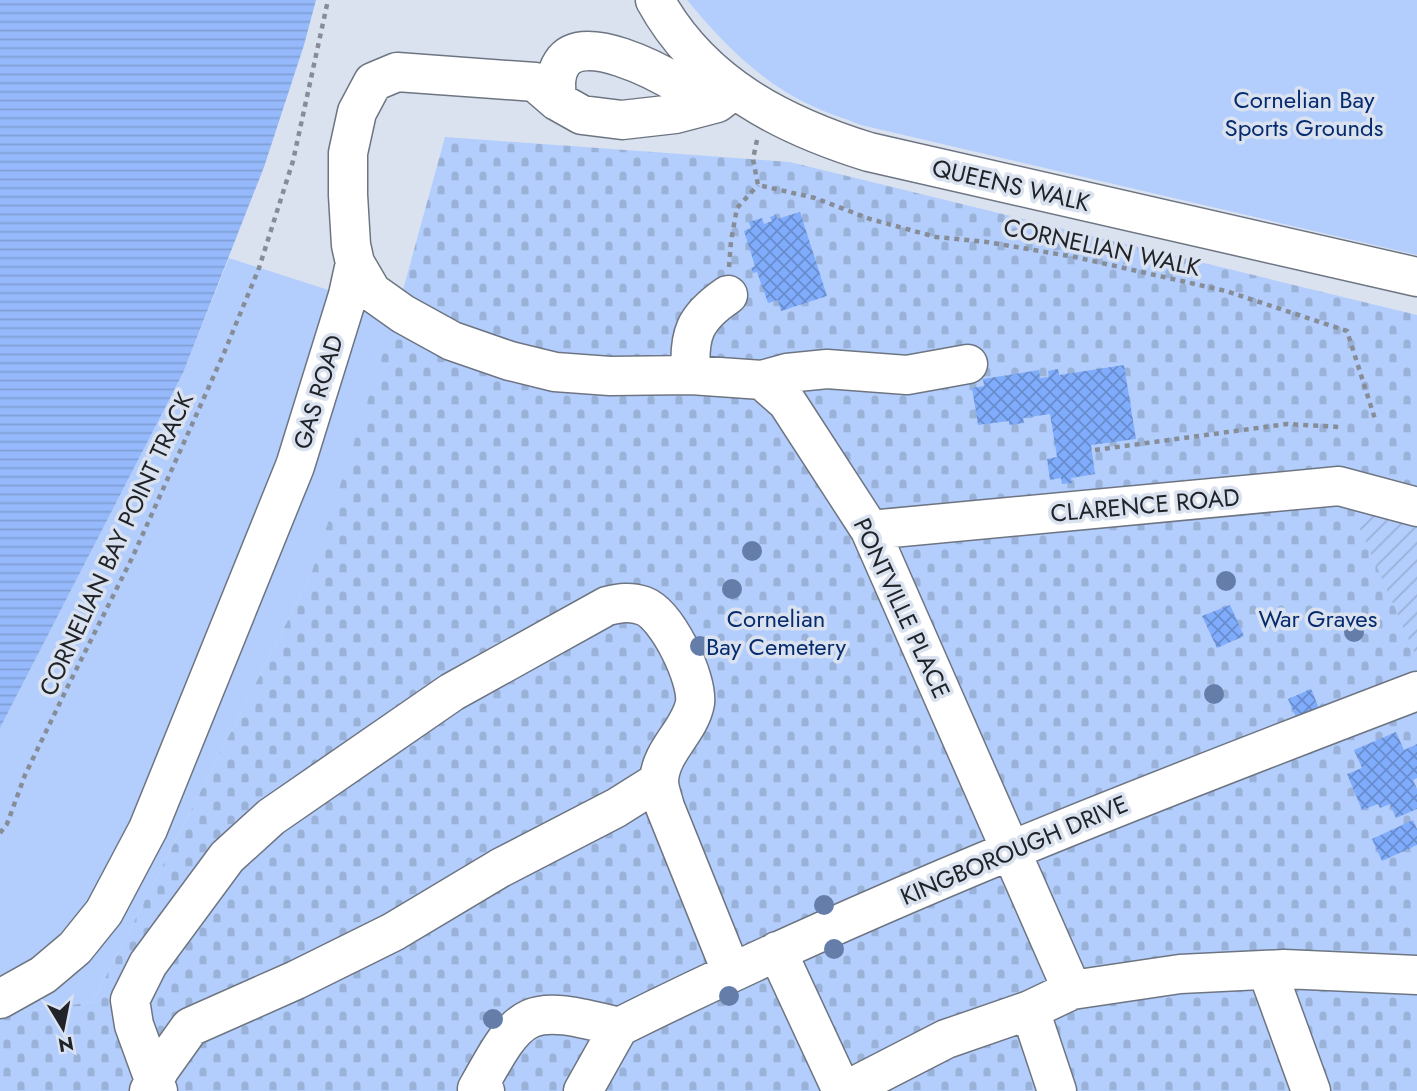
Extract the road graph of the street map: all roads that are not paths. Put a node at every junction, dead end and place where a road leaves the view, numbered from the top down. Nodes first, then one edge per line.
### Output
1 (655, 0) edge
2 (736, 90) junction
3 (557, 101) junction
4 (355, 263) junction
5 (1417, 277) edge
6 (728, 295) road end
7 (968, 364) dead end
8 (691, 375) junction
9 (762, 380) junction
10 (1417, 507) edge
11 (870, 530) junction
12 (1417, 691) edge
13 (659, 781) junction
14 (1010, 849) junction
15 (777, 951) junction
16 (1267, 970) junction
17 (731, 971) junction
18 (1417, 975) edge
19 (1072, 990) junction
20 (0, 999) edge
21 (1030, 1010) junction
22 (619, 1027) junction
23 (154, 1088) edge
24 (478, 1090) edge
25 (583, 1091) edge
26 (844, 1091) edge
27 (1058, 1091) edge
28 (1311, 1091) edge

1 - 2 street, QUEENS WALK
2 - 3 street, GAS ROAD
2 - 3 street
2 - 5 street, QUEENS WALK
3 - 4 street, GAS ROAD
4 - 8 street
4 - 20 street, GAS ROAD
6 - 8 street
7 - 9 street
8 - 9 street
9 - 11 street, PONTVILLE PLACE
10 - 11 street, CLARENCE ROAD
11 - 14 street, PONTVILLE PLACE
12 - 14 street, KINGBOROUGH DRIVE
13 - 17 street
13 - 23 street
13 - 23 street
14 - 15 street, KINGBOROUGH DRIVE
14 - 19 street, PONTVILLE PLACE
15 - 17 street, KINGBOROUGH DRIVE
15 - 26 street
16 - 18 street
16 - 19 street
16 - 28 street
17 - 22 street, KINGBOROUGH DRIVE
19 - 21 street
21 - 26 street
21 - 27 street
22 - 24 street
22 - 25 street

